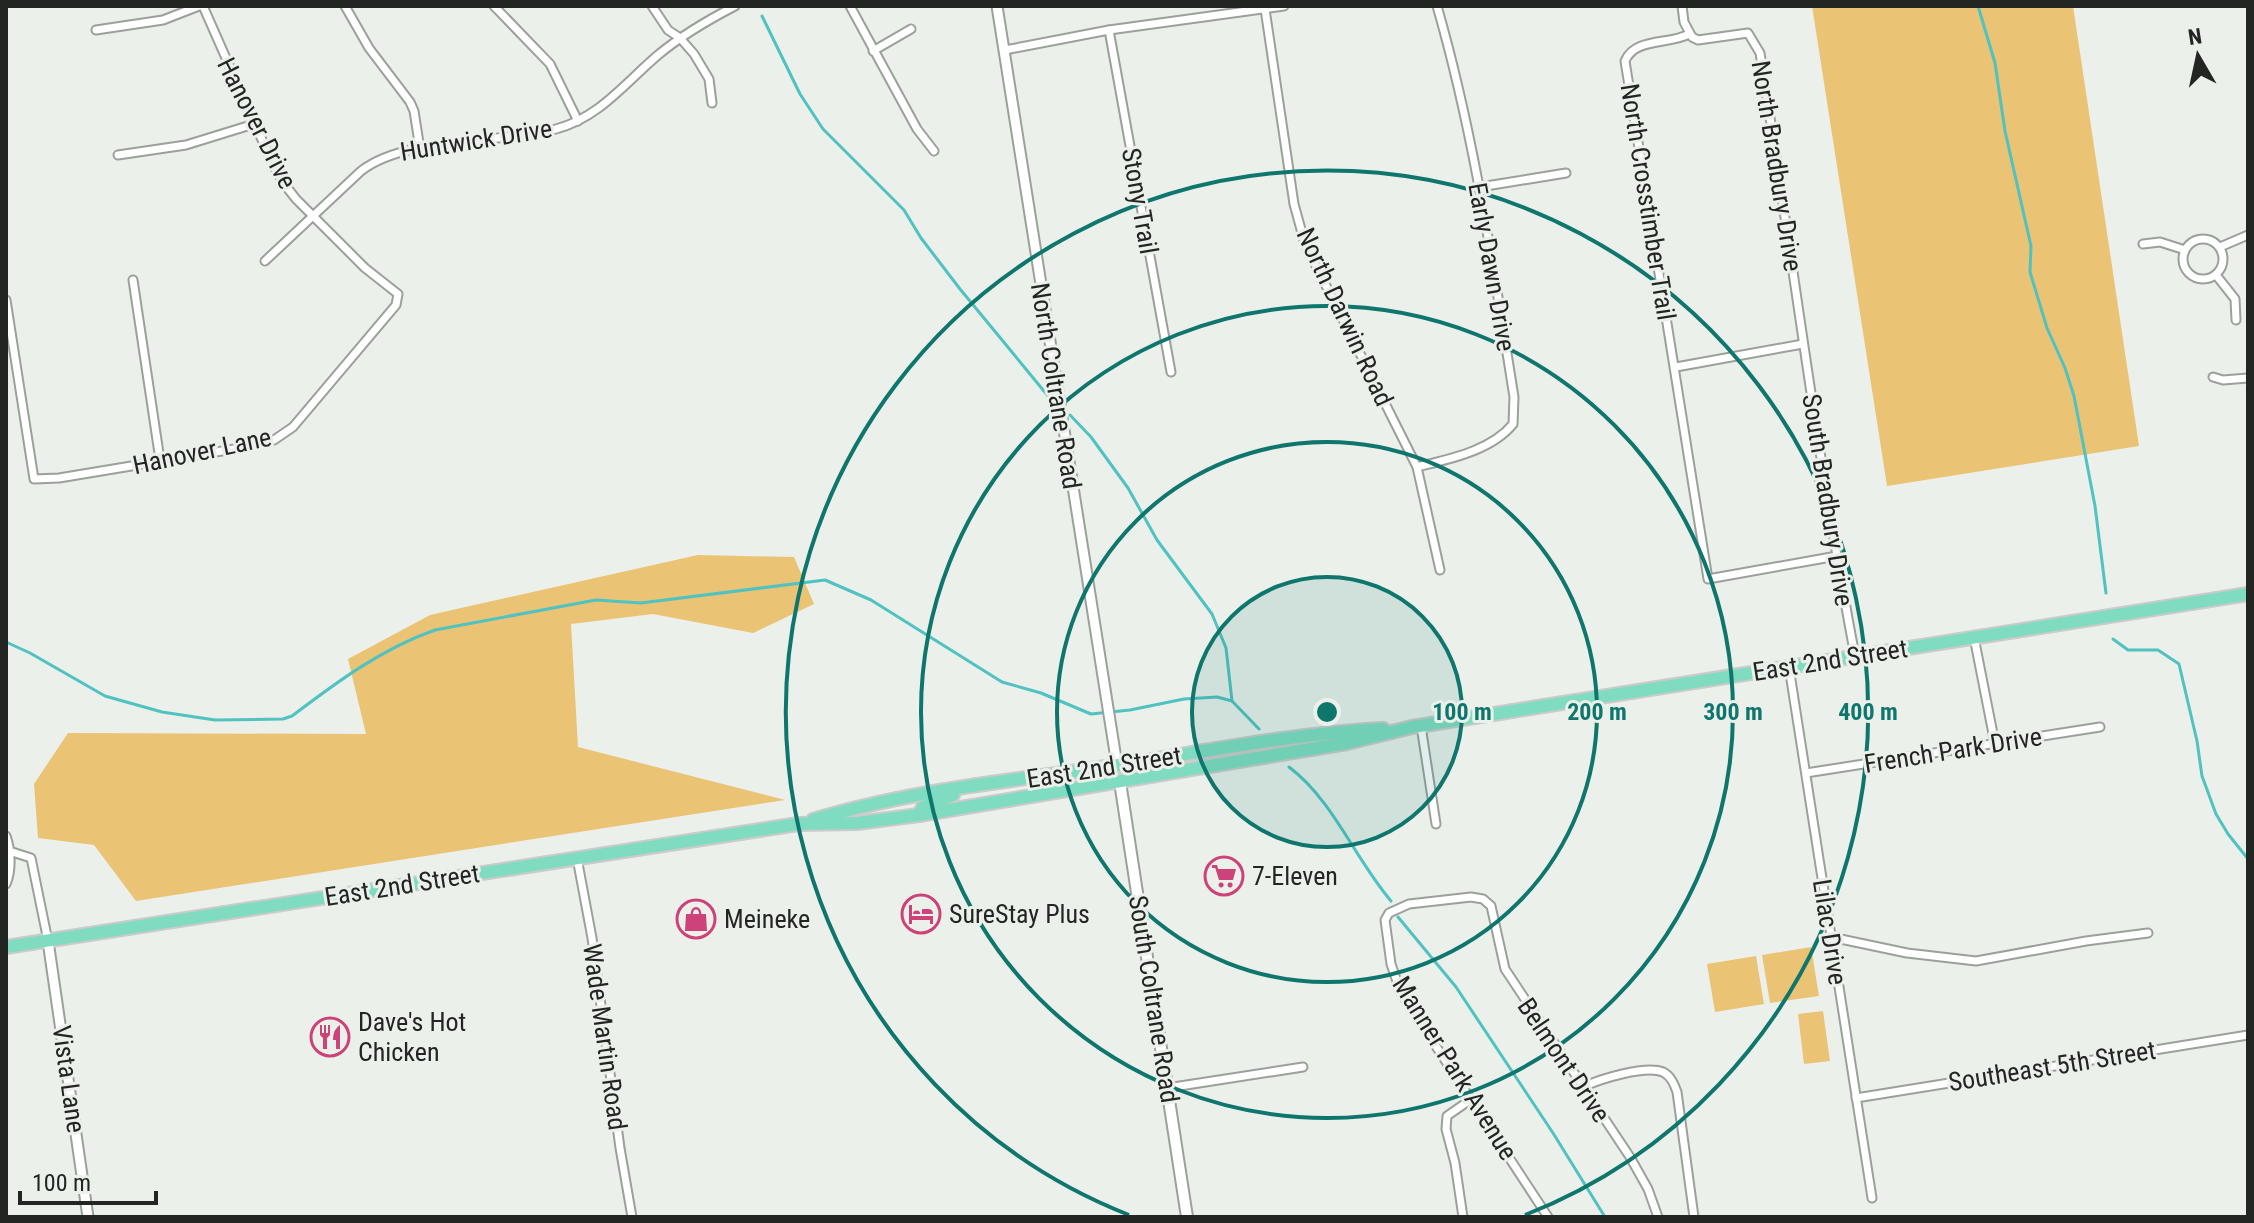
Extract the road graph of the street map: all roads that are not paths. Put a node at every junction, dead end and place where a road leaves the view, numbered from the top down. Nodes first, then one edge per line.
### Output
1 (201, 6) edge
2 (345, 6) edge
3 (494, 6) edge
4 (652, 6) edge
5 (735, 6) edge
6 (850, 6) edge
7 (997, 6) edge
8 (1284, 6) edge
9 (1437, 6) edge
10 (1682, 6) edge
11 (1265, 9) junction
12 (911, 29) dead end
13 (96, 30) dead end
14 (1109, 30) junction
15 (1689, 34) junction
16 (680, 38) junction
17 (1005, 50) junction
18 (873, 51) junction
19 (712, 103) dead end
20 (578, 121) junction
21 (254, 124) junction
22 (420, 149) junction
23 (934, 151) dead end
24 (118, 155) dead end
25 (1566, 173) dead end
26 (1480, 187) junction
27 (312, 216) junction
28 (2248, 235) edge
29 (2143, 244) dead end
30 (2220, 247) junction
31 (2185, 250) junction
32 (265, 261) dead end
33 (2216, 275) junction
34 (133, 280) dead end
35 (398, 294) joint
36 (6, 300) edge
37 (2236, 320) dead end
38 (1803, 344) junction
39 (1676, 367) junction
40 (1171, 372) dead end
41 (2213, 377) dead end
42 (2248, 378) edge
43 (160, 460) junction
44 (1417, 467) junction
45 (1837, 556) junction
46 (1440, 570) dead end
47 (2248, 594) edge
48 (1974, 637) junction
49 (1855, 656) junction
50 (1789, 667) junction
51 (1416, 726) junction
52 (2100, 727) dead end
53 (1995, 744) junction
54 (1117, 765) junction
55 (1806, 773) junction
56 (1120, 782) junction
57 (970, 787) junction
58 (919, 815) junction
59 (798, 824) junction
60 (1436, 824) dead end
61 (6, 836) edge
62 (8, 851) edge
63 (23, 856) junction
64 (577, 858) junction
65 (8, 864) edge
66 (6, 884) edge
67 (1483, 899) joint
68 (2148, 933) dead end
69 (1831, 937) junction
70 (48, 941) junction
71 (6, 947) edge
72 (2248, 1035) edge
73 (1303, 1067) dead end
74 (1583, 1087) junction
75 (1167, 1088) junction
76 (1856, 1098) junction
77 (1470, 1100) junction
78 (1872, 1198) dead end
79 (88, 1217) edge
80 (632, 1217) edge
81 (1187, 1217) edge
82 (1463, 1217) edge
83 (1548, 1217) edge
84 (1658, 1217) edge
85 (1694, 1217) edge

1 - 13 street
1 - 21 street, Hanover Drive
2 - 22 street
3 - 20 street
4 - 16 street
5 - 16 street, Huntwick Drive
6 - 18 street
7 - 17 street, North Coltrane Road
8 - 11 street
9 - 26 street, Early Dawn Drive
10 - 15 street
11 - 14 street
11 - 44 street, North Darwin Road
12 - 18 street
14 - 17 street
14 - 40 street, Stony Trail
15 - 38 street, North Bradbury Drive
15 - 39 street, North Crosstimber Trail
16 - 19 street
16 - 20 street, Huntwick Drive
17 - 54 street, North Coltrane Road
18 - 23 street
20 - 22 street, Huntwick Drive
21 - 24 street
21 - 27 street, Hanover Drive
22 - 27 street, Huntwick Drive
25 - 26 street
26 - 44 street, Early Dawn Drive
27 - 32 street, Huntwick Drive
27 - 35 street, Hanover Drive
28 - 30 street
29 - 31 street
30 - 31 street
30 - 33 street
31 - 33 street
33 - 37 street
34 - 43 street
35 - 43 street, Hanover Lane
36 - 43 street, Hanover Lane
38 - 39 street
38 - 45 street, South Bradbury Drive
39 - 45 street
41 - 42 street
44 - 46 street, North Darwin Road
45 - 49 street, South Bradbury Drive
47 - 48 main road, East 2nd Street
48 - 49 main road, East 2nd Street
48 - 53 street
49 - 50 main road, East 2nd Street
50 - 51 main road, East 2nd Street
50 - 55 street, Lilac Drive
51 - 54 main road, East 2nd Street
51 - 56 main road, East 2nd Street
51 - 60 street
52 - 53 street, French Park Drive
53 - 55 street, French Park Drive
54 - 56 main road
54 - 57 main road, East 2nd Street
55 - 69 street, Lilac Drive
56 - 58 main road, East 2nd Street
56 - 75 main road, South Coltrane Road
57 - 58 main road
57 - 59 main road, East 2nd Street
58 - 59 main road, East 2nd Street
59 - 64 main road, East 2nd Street
61 - 62 street
62 - 63 street
62 - 65 street
63 - 65 street
63 - 70 street
64 - 70 main road, East 2nd Street
64 - 80 street, Wade Martin Road
65 - 66 street
67 - 74 street, Belmont Drive
67 - 77 street, Manner Park Avenue
68 - 69 street
69 - 76 street, Lilac Drive
70 - 71 main road, East 2nd Street
70 - 79 street, Vista Lane
72 - 76 street, Southeast 5th Street
73 - 75 street
74 - 84 street, Belmont Drive
74 - 85 street
75 - 81 main road, South Coltrane Road
76 - 78 street, Lilac Drive
77 - 82 street
77 - 83 street, Manner Park Avenue

